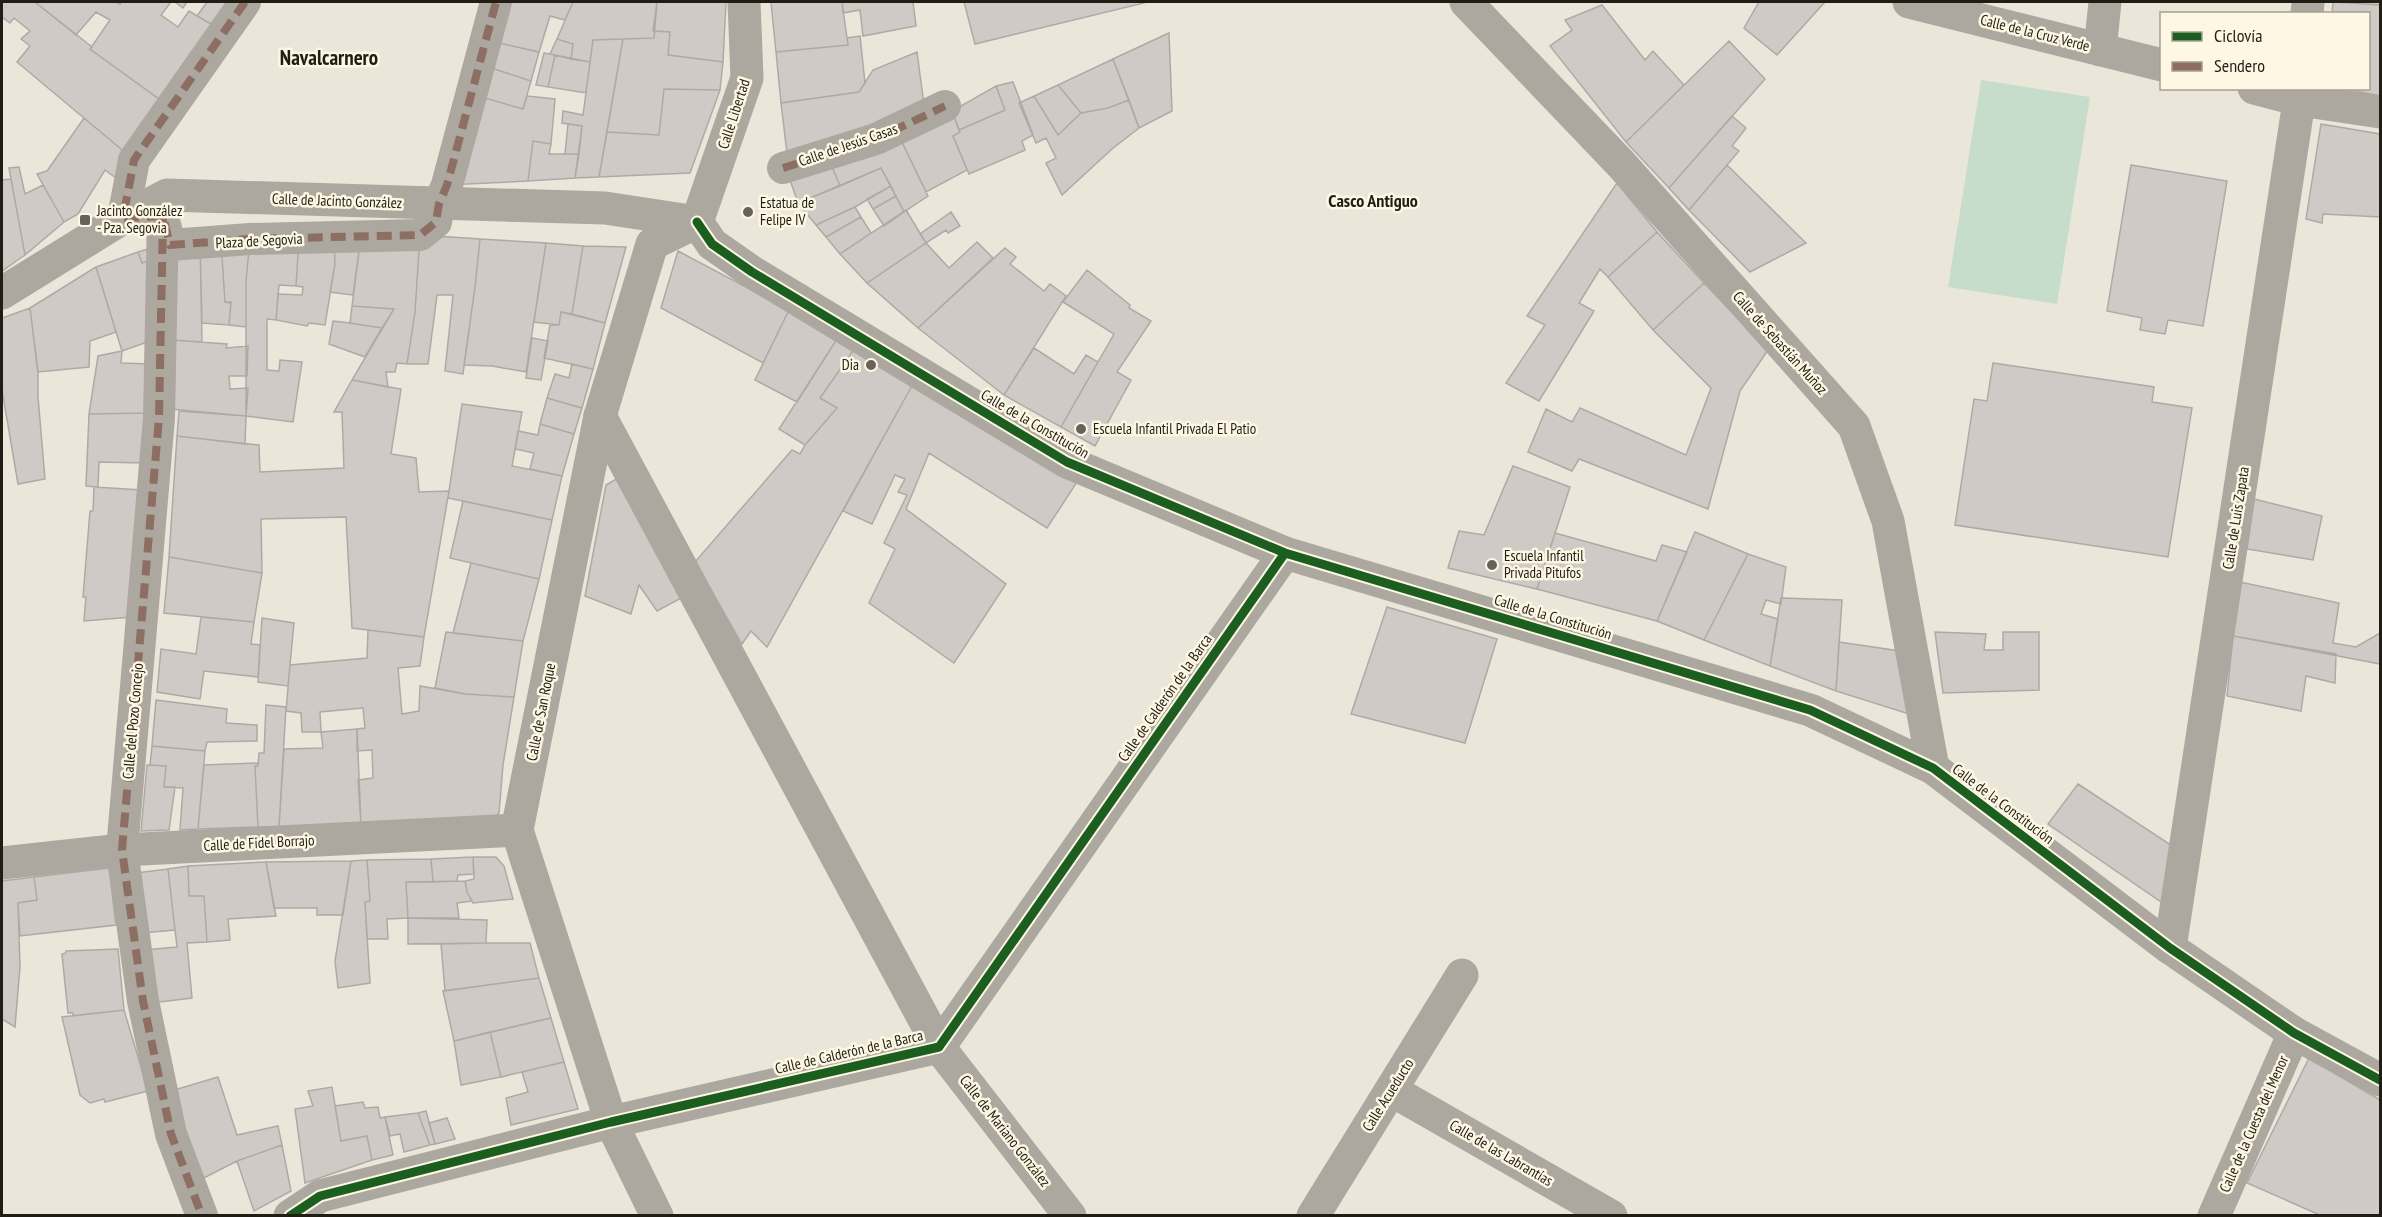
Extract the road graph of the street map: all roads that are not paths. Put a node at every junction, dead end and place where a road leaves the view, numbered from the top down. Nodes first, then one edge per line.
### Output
1 (245, 2) edge
2 (496, 2) edge
3 (744, 2) edge
4 (1466, 2) edge
5 (1909, 2) edge
6 (2105, 2) edge
7 (2100, 50) junction
8 (2160, 65) edge
9 (2269, 90) edge
10 (2300, 94) edge
11 (945, 106) dead end
12 (2380, 112) edge
13 (783, 168) dead end
14 (439, 204) junction
15 (163, 216) junction
16 (123, 218) junction
17 (697, 222) junction
18 (2, 292) edge
19 (600, 416) junction
20 (1285, 553) junction
21 (1933, 768) junction
22 (517, 830) junction
23 (122, 849) junction
24 (2, 863) edge
25 (2170, 948) junction
26 (1462, 975) dead end
27 (2294, 1033) junction
28 (939, 1047) junction
29 (2380, 1080) edge
30 (1391, 1090) junction
31 (611, 1122) junction
32 (202, 1215) edge
33 (290, 1215) edge
34 (657, 1215) edge
35 (1070, 1215) edge
36 (1313, 1215) edge
37 (1611, 1215) edge
38 (2214, 1215) edge

1 - 16 street
2 - 14 street, Plaza de Segovia
3 - 17 street, Calle Libertad
4 - 21 street, Calle de Sebastián Muñoz
5 - 7 street, Calle de la Cruz Verde
6 - 7 street
7 - 8 street, Calle de la Cruz Verde
9 - 10 street
10 - 12 street
10 - 25 street, Calle de Luis Zapata
11 - 13 street, Calle de Jesús Casas
14 - 15 street, Plaza de Segovia
14 - 16 street, Calle de Jacinto González
14 - 17 street, Calle de Jacinto González
15 - 16 street
15 - 23 street, Calle del Pozo Concejo
16 - 18 street, Calle de Jacinto González
17 - 19 street, Calle de San Roque
17 - 20 street, Calle de la Constitución
19 - 22 street, Calle de San Roque
19 - 28 street, Calle de Mariano González
20 - 21 street, Calle de la Constitución
20 - 28 street, Calle de Calderón de la Barca
21 - 25 street, Calle de la Constitución
22 - 23 street, Calle de Fidel Borrajo
22 - 31 street, Calle de San Roque
23 - 24 street, Calle de Fidel Borrajo
23 - 32 street, Calle del Pozo Concejo
25 - 27 street, Calle de la Constitución
26 - 30 street, Calle Acueducto
27 - 29 street, Calle de la Constitución
27 - 38 street, Calle de la Cuesta del Menor
28 - 31 street, Calle de Calderón de la Barca
28 - 35 street, Calle de Mariano González
30 - 36 street, Calle Acueducto
30 - 37 street, Calle de las Labrantías
31 - 33 street, Calle de Calderón de la Barca
31 - 34 street, Calle de San Roque

